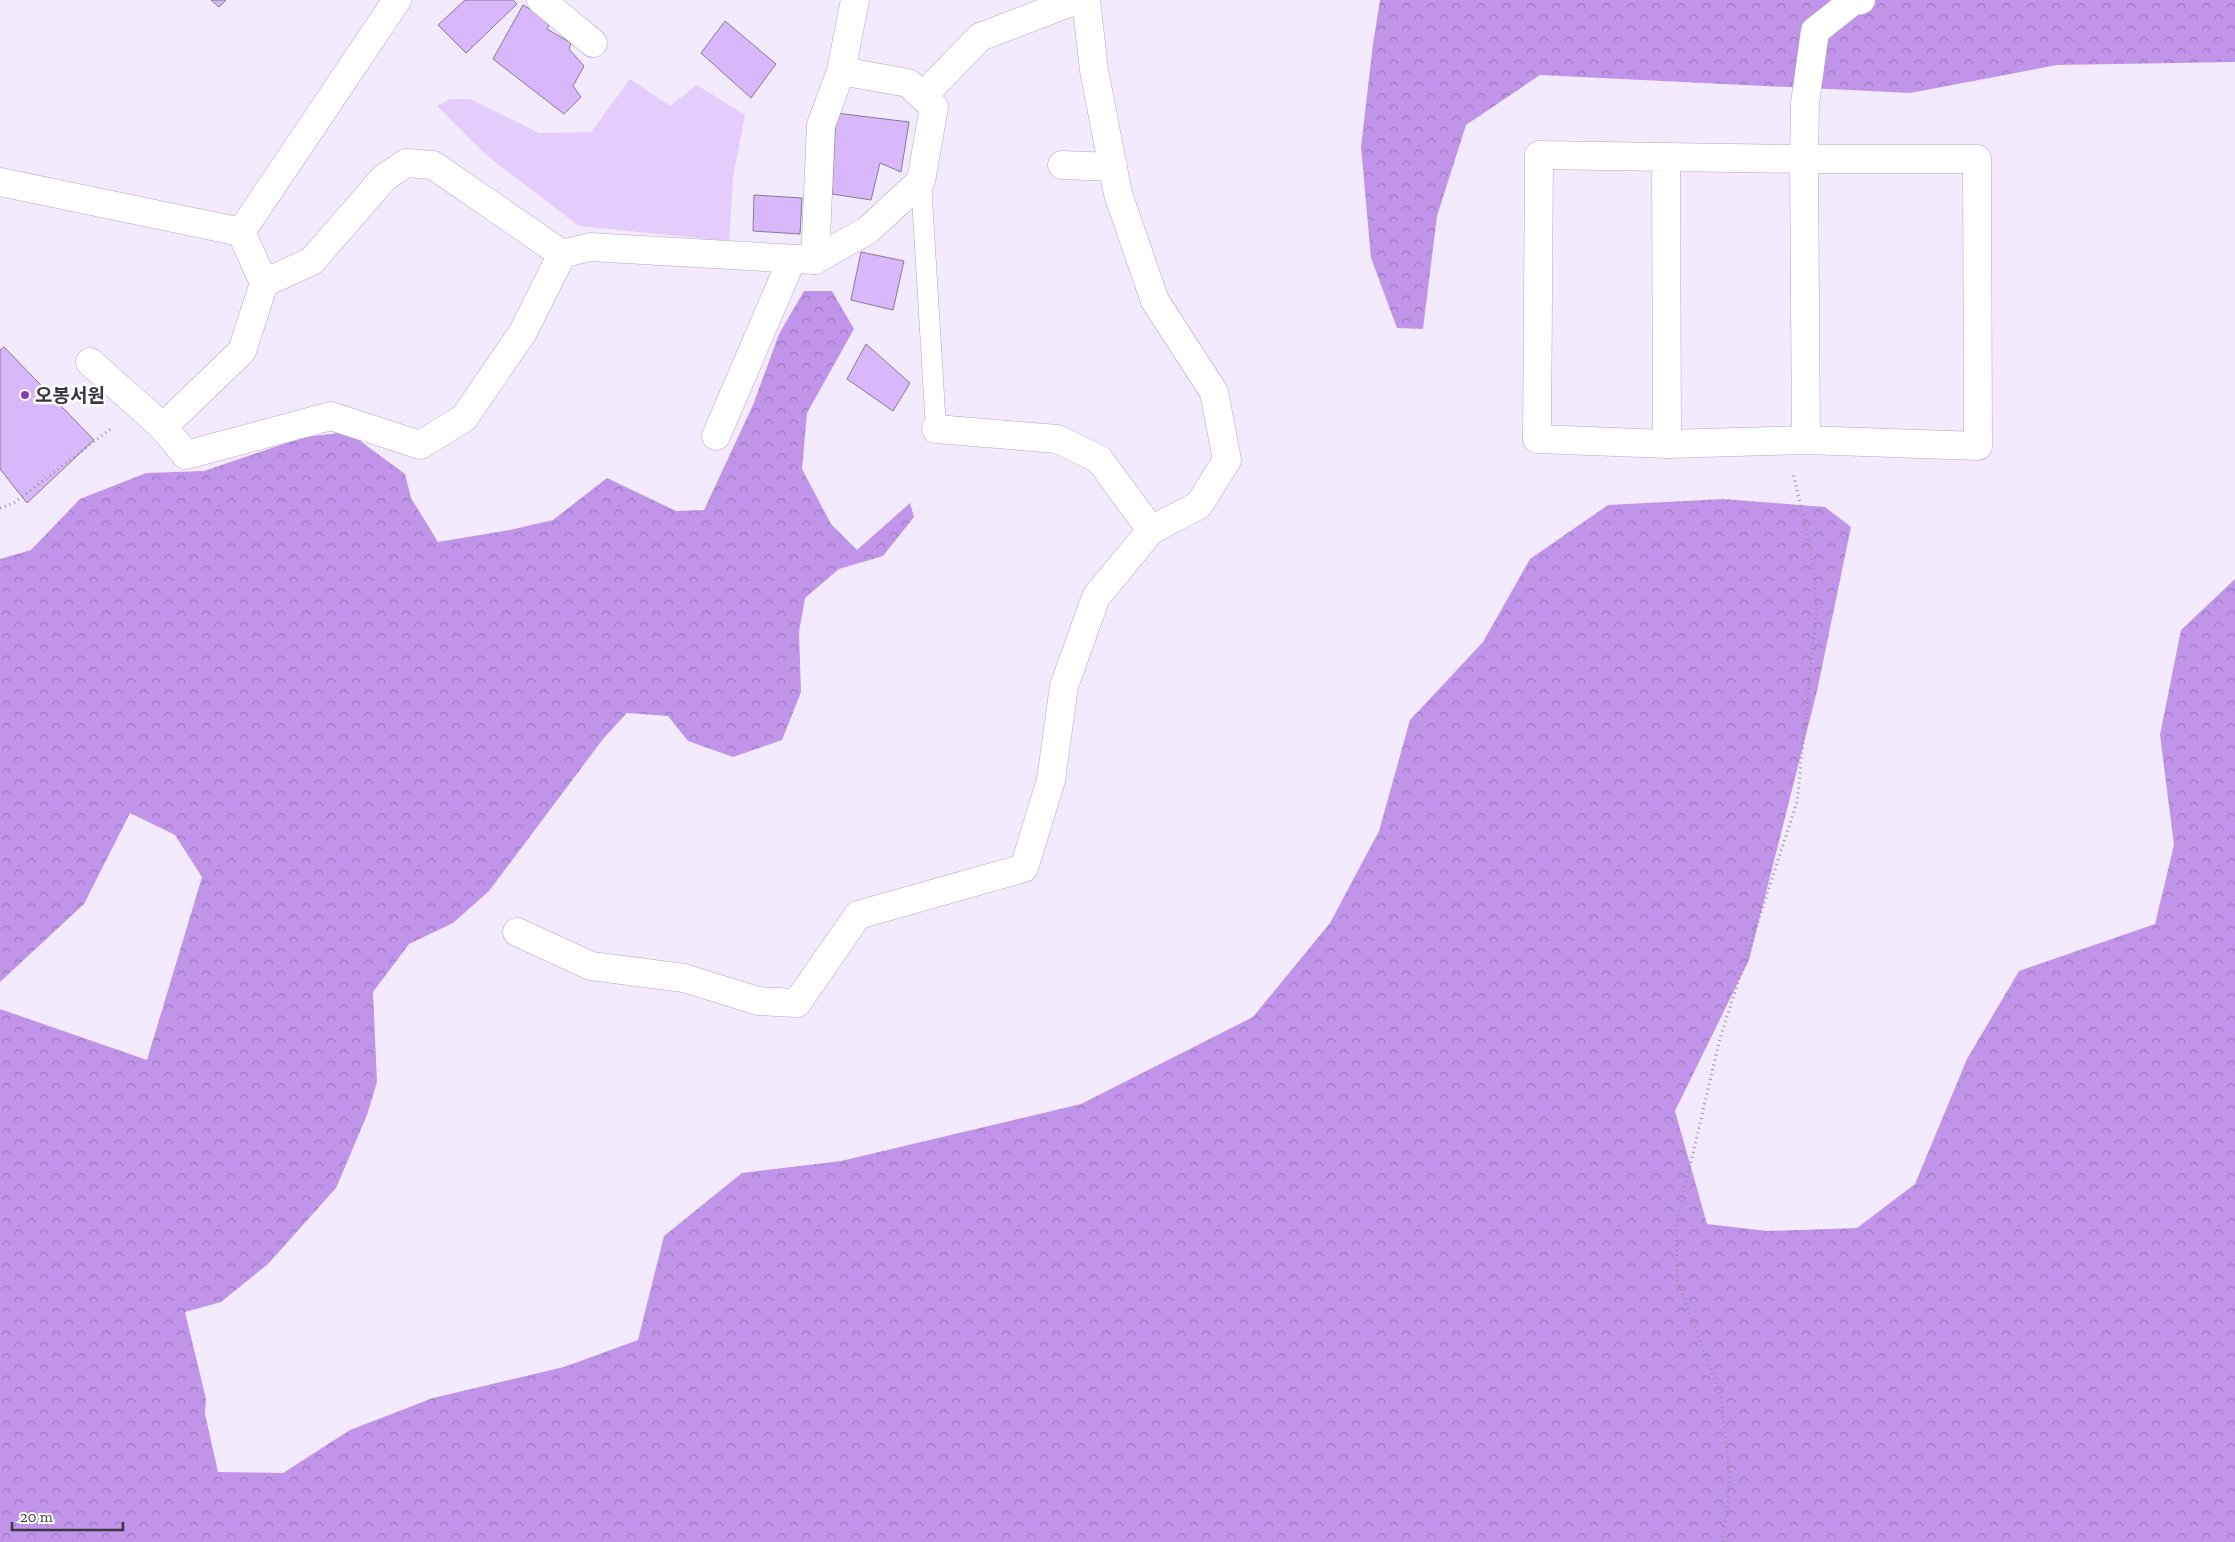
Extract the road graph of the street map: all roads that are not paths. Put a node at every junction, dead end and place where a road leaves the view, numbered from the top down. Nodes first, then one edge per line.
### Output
1 (397, 0) edge
2 (541, 0) edge
3 (855, 0) edge
4 (1082, 0) edge
5 (1086, 0) edge
6 (1861, 0) edge
7 (593, 43) dead end
8 (841, 71) junction
9 (923, 96) junction
10 (1666, 157) junction
11 (1804, 159) junction
12 (1062, 165) dead end
13 (1113, 167) junction
14 (921, 180) junction
15 (0, 182) edge
16 (241, 232) junction
17 (562, 254) junction
18 (803, 260) junction
19 (264, 283) junction
20 (90, 362) dead end
21 (163, 427) junction
22 (936, 429) joint
23 (716, 436) dead end
24 (1796, 441) junction
25 (1667, 444) junction
26 (1152, 530) junction
27 (517, 932) dead end

1 - 16 street
2 - 7 street
3 - 8 street
4 - 9 street
5 - 13 street
6 - 11 street
8 - 9 street
8 - 18 street
9 - 14 street
10 - 11 street
10 - 25 street
10 - 25 street
11 - 24 street
11 - 24 street
12 - 13 street
13 - 26 street
14 - 18 street
14 - 22 lane
15 - 16 street
16 - 19 street
17 - 18 street
17 - 19 street
17 - 21 street
18 - 23 street
19 - 21 street
20 - 21 street
22 - 26 street
24 - 25 street
26 - 27 street

